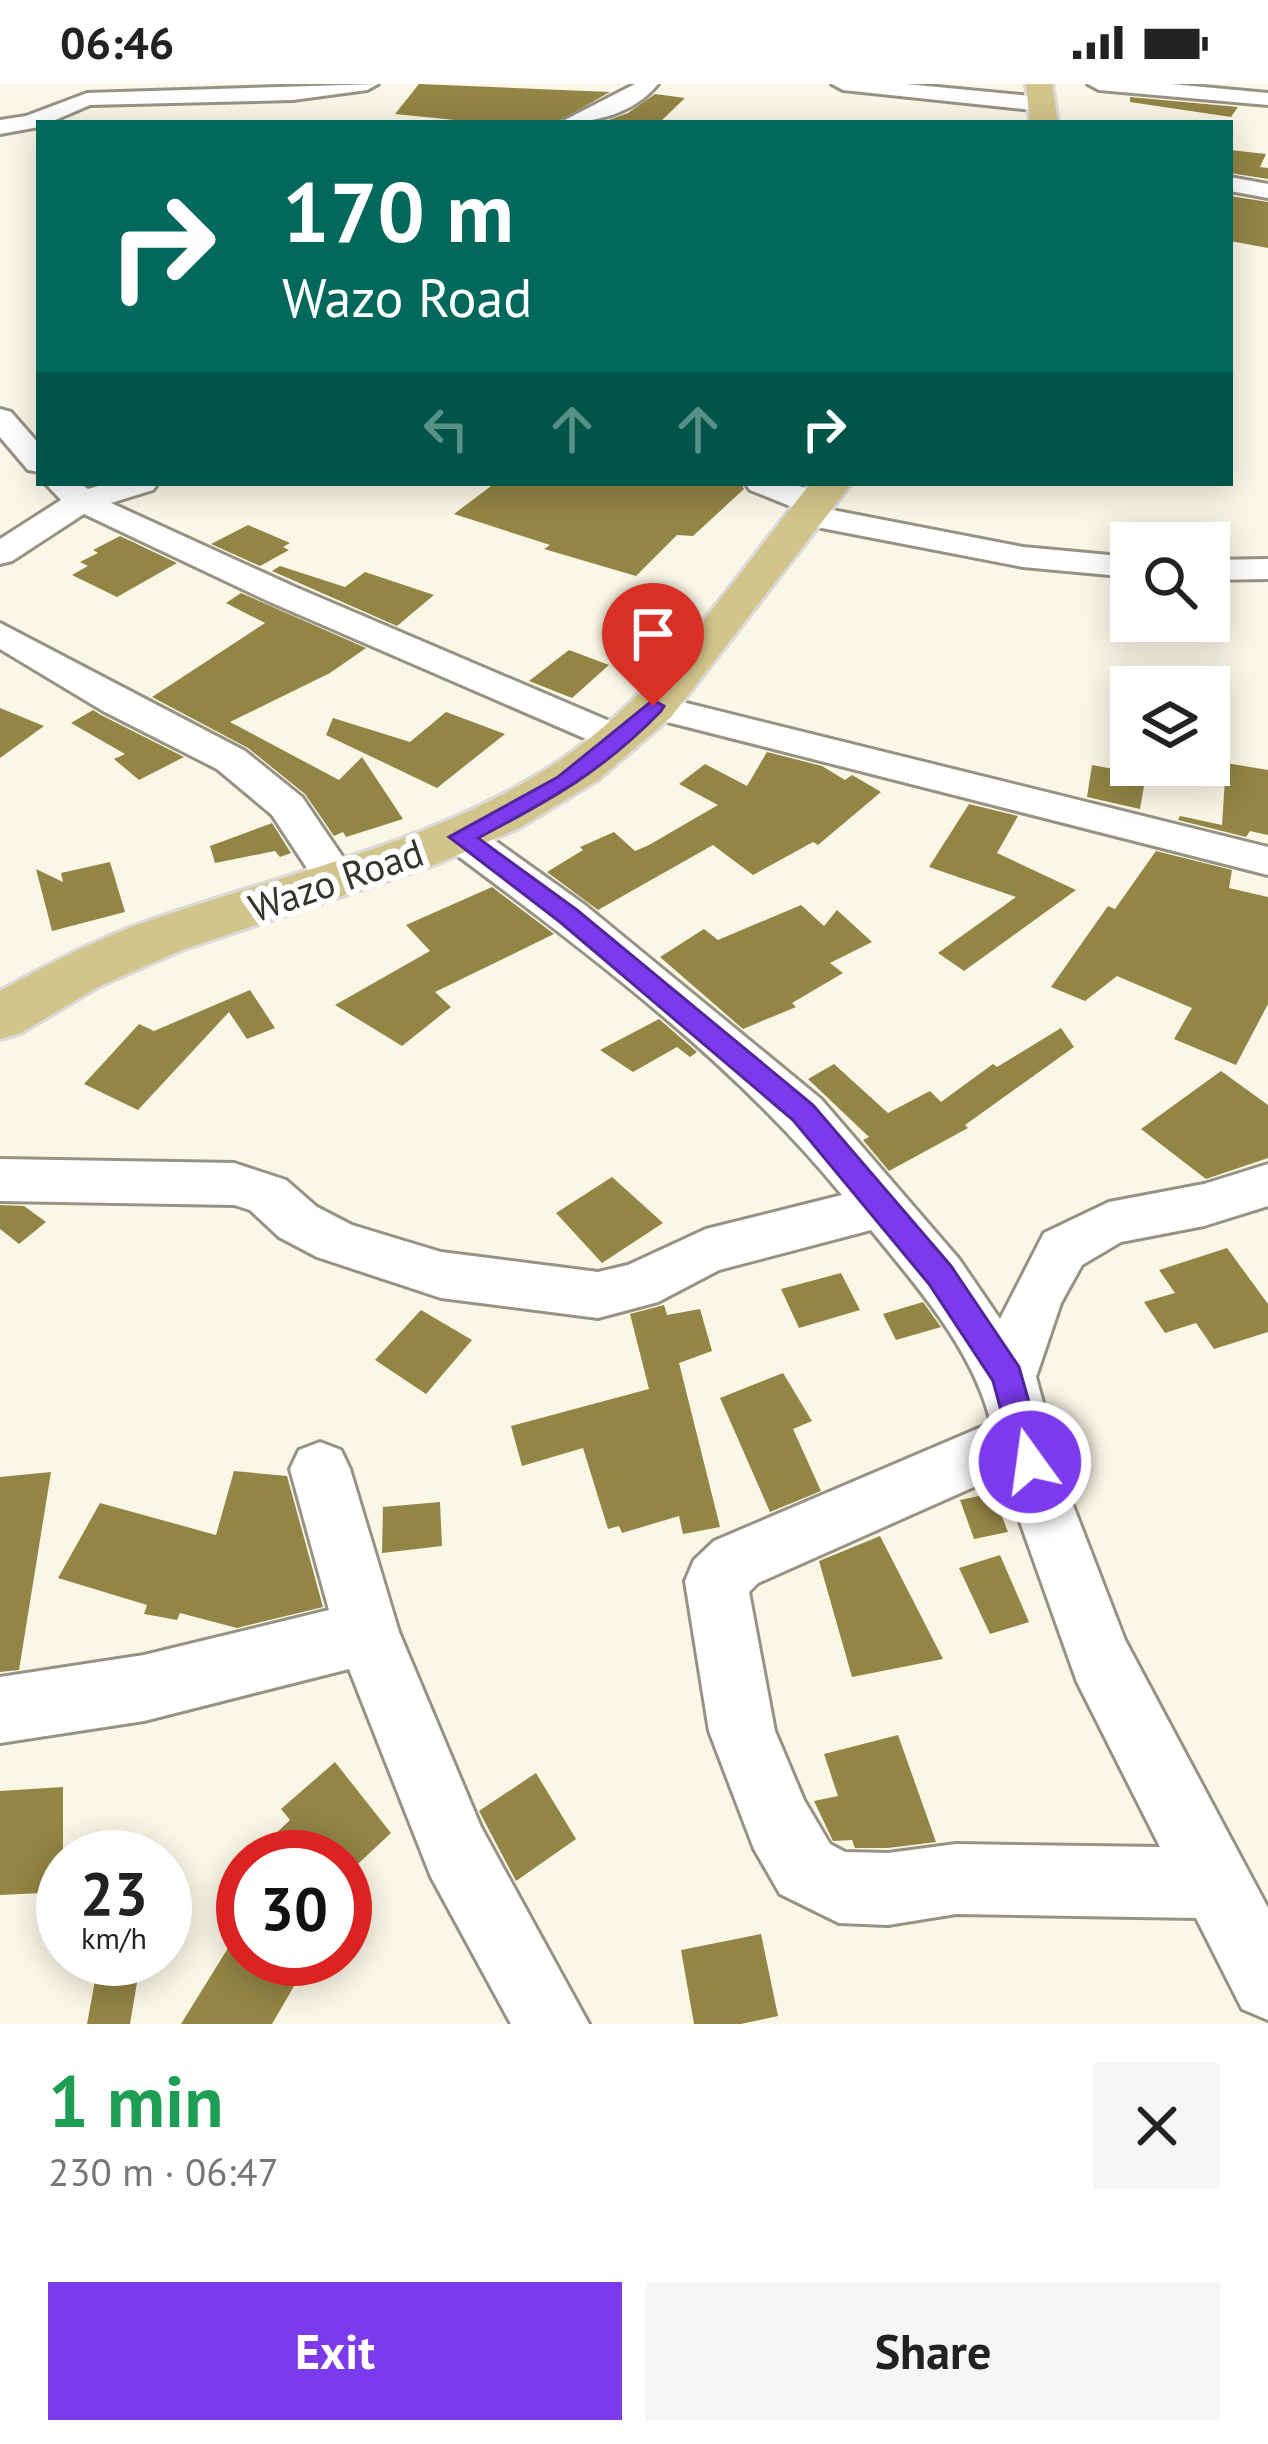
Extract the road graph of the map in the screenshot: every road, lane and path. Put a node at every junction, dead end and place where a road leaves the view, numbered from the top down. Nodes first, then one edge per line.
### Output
1 (368, 84) edge
2 (647, 84) edge
3 (843, 84) edge
4 (1099, 84) edge
5 (228, 96) junction
6 (1268, 99) edge
7 (1041, 104) edge
8 (36, 120) edge
9 (37, 120) edge
10 (250, 120) edge
11 (578, 120) edge
12 (0, 128) edge
13 (1233, 185) edge
14 (1268, 191) edge
15 (0, 418) edge
16 (36, 460) edge
17 (119, 486) edge
18 (771, 486) edge
19 (72, 492) edge
20 (817, 500) edge
21 (0, 554) edge
22 (1110, 565) edge
23 (1268, 569) edge
24 (1230, 570) edge
25 (0, 634) edge
26 (637, 723) junction
27 (461, 837) junction
28 (1268, 861) edge
29 (338, 881) junction
30 (0, 1018) edge
31 (0, 1180) edge
32 (1268, 1185) edge
33 (884, 1205) junction
34 (1016, 1407) junction
35 (320, 1469) dead end
36 (367, 1633) junction
37 (0, 1710) edge
38 (1215, 1883) junction
39 (1268, 1983) edge
40 (552, 2024) edge

1 - 5 street
2 - 11 street
3 - 7 street
4 - 6 street
5 - 9 street
5 - 10 street
8 - 12 street
13 - 14 street
15 - 16 street
17 - 19 street
18 - 20 street
19 - 21 street
19 - 26 street
20 - 22 street
20 - 26 main road, Wazo Road
23 - 24 street
25 - 29 street
26 - 27 main road, Wazo Road
26 - 28 street
27 - 29 main road, Wazo Road
27 - 33 street
29 - 30 main road, Wazo Road
31 - 33 street
32 - 34 street
33 - 34 street
34 - 38 street
34 - 38 street
35 - 36 street
36 - 37 street
36 - 40 street
38 - 39 street

